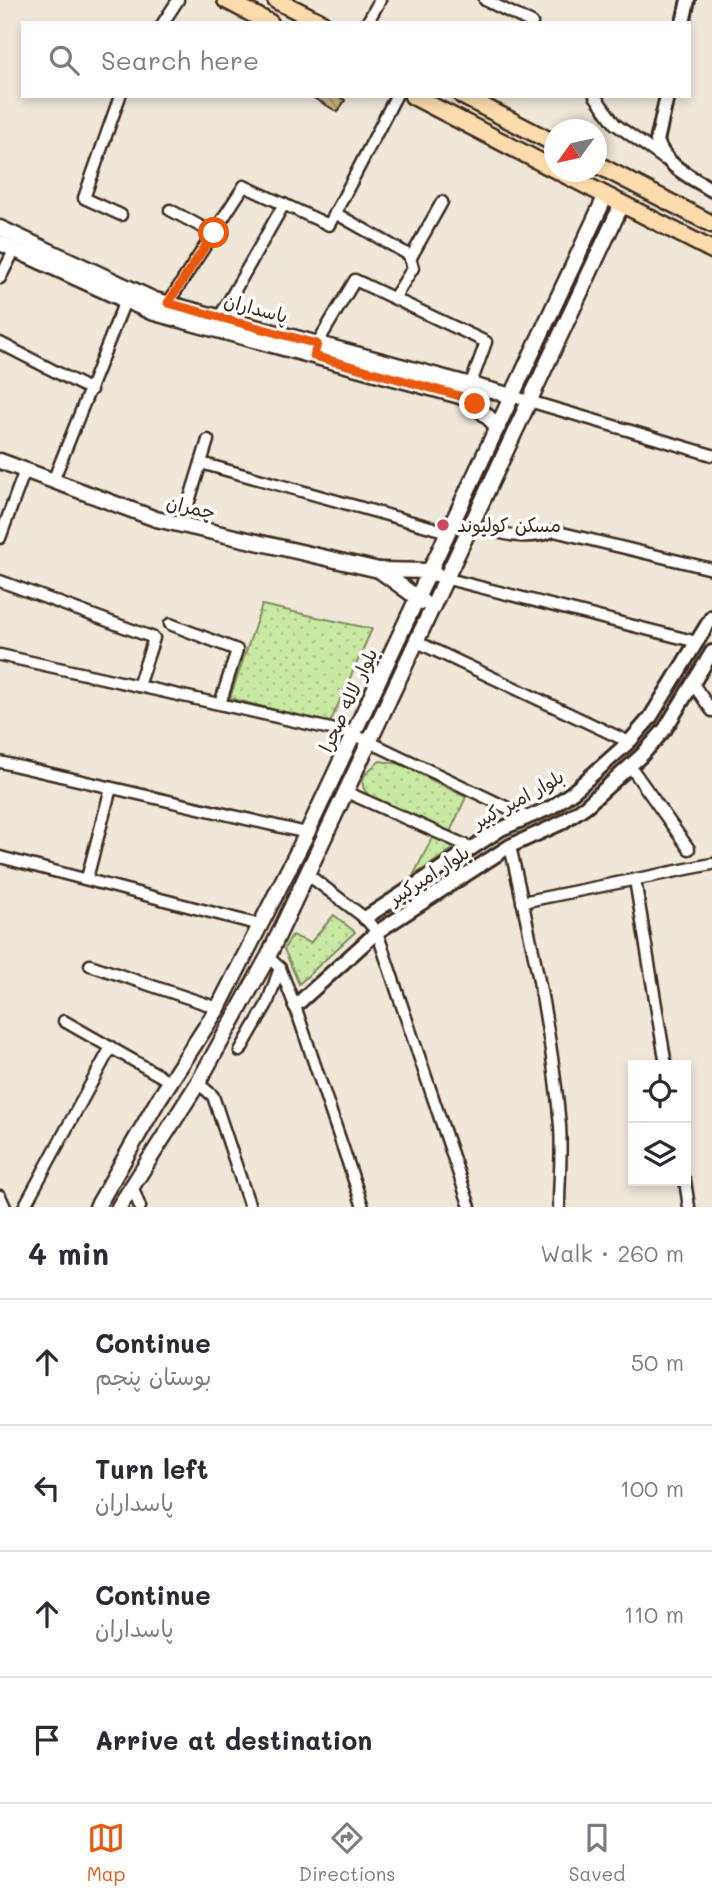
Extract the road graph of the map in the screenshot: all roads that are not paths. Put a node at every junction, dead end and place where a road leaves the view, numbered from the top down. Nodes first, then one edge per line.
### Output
1 (178, 0) edge
2 (226, 0) edge
3 (276, 0) edge
4 (380, 0) edge
5 (485, 0) edge
6 (688, 0) edge
7 (164, 21) edge
8 (266, 21) edge
9 (318, 21) edge
10 (368, 21) edge
11 (528, 21) edge
12 (683, 21) edge
13 (119, 98) edge
14 (395, 98) edge
15 (417, 98) edge
16 (465, 98) edge
17 (467, 98) edge
18 (596, 98) edge
19 (667, 98) edge
20 (457, 119) junction
21 (544, 137) edge
22 (544, 163) edge
23 (673, 166) junction
24 (607, 169) edge
25 (580, 182) edge
26 (712, 190) edge
27 (606, 195) junction
28 (442, 202) dead end
29 (284, 204) junction
30 (622, 204) junction
31 (170, 210) dead end
32 (335, 213) junction
33 (121, 215) dead end
34 (593, 224) junction
35 (712, 224) edge
36 (0, 228) edge
37 (608, 231) junction
38 (214, 233) junction
39 (0, 243) edge
40 (15, 250) junction
41 (712, 250) edge
42 (411, 259) junction
43 (0, 278) edge
44 (394, 298) junction
45 (125, 301) junction
46 (168, 303) junction
47 (219, 318) junction
48 (0, 343) edge
49 (315, 350) junction
50 (470, 386) junction
51 (91, 390) junction
52 (512, 396) junction
53 (527, 403) junction
54 (498, 428) junction
55 (208, 440) dead end
56 (712, 455) edge
57 (0, 461) edge
58 (201, 463) junction
59 (25, 470) junction
60 (53, 481) junction
61 (182, 524) junction
62 (469, 525) junction
63 (448, 532) junction
64 (0, 538) edge
65 (712, 569) edge
66 (379, 570) junction
67 (429, 571) junction
68 (444, 578) junction
69 (0, 582) edge
70 (416, 599) junction
71 (430, 606) junction
72 (712, 617) edge
73 (170, 624) dead end
74 (415, 640) junction
75 (697, 642) junction
76 (712, 652) edge
77 (0, 655) edge
78 (693, 684) junction
79 (138, 686) junction
80 (220, 704) junction
81 (712, 711) edge
82 (650, 718) junction
83 (665, 729) junction
84 (353, 734) junction
85 (369, 739) junction
86 (629, 743) junction
87 (0, 762) edge
88 (630, 766) junction
89 (111, 788) junction
90 (344, 791) junction
91 (527, 817) junction
92 (307, 834) junction
93 (510, 846) junction
94 (472, 848) junction
95 (689, 849) dead end
96 (0, 857) edge
97 (712, 864) edge
98 (307, 874) junction
99 (87, 878) junction
100 (635, 880) junction
101 (522, 902) junction
102 (365, 918) junction
103 (261, 925) junction
104 (377, 932) junction
105 (268, 957) junction
106 (90, 965) dead end
107 (280, 968) junction
108 (295, 1006) junction
109 (218, 1008) junction
110 (64, 1021) dead end
111 (111, 1047) junction
112 (240, 1051) dead end
113 (665, 1060) edge
114 (171, 1082) junction
115 (198, 1083) junction
116 (157, 1102) junction
117 (175, 1115) junction
118 (132, 1186) junction
119 (686, 1186) edge
120 (0, 1196) edge
121 (5, 1207) edge
122 (24, 1207) edge
123 (96, 1207) edge
124 (119, 1207) edge
125 (140, 1207) edge
126 (250, 1207) edge
127 (363, 1207) edge
128 (470, 1207) edge
129 (559, 1207) edge
130 (690, 1207) edge

1 - 7 street
2 - 8 highway
3 - 9 highway
4 - 10 street
5 - 11 street
6 - 12 street
13 - 33 street
14 - 32 street
15 - 20 highway
16 - 20 highway
17 - 21 highway
18 - 23 street
19 - 23 street
20 - 22 highway
23 - 26 street
24 - 35 highway
25 - 27 highway
27 - 30 highway
27 - 34 main road, بلوار لاله صحرا
28 - 42 street
29 - 32 street
29 - 38 street
29 - 47 street
30 - 37 main road, بلوار لاله صحرا
30 - 41 highway
31 - 38 street
32 - 42 street
34 - 37 main road
34 - 52 main road, بلوار لاله صحرا
36 - 46 main road, پاسداران
37 - 53 main road, بلوار لاله صحرا
38 - 46 street
39 - 40 main road, پاسداران
40 - 43 street
40 - 45 main road, پاسداران
42 - 44 street
44 - 49 street
44 - 50 street
45 - 49 main road, پاسداران
45 - 51 street
46 - 47 main road, پاسداران
47 - 49 main road, پاسداران
48 - 51 street
49 - 50 main road, پاسداران
49 - 54 main road, پاسداران
50 - 52 main road, پاسداران
51 - 60 street
52 - 53 street
52 - 54 main road, بلوار لاله صحرا
53 - 56 street
53 - 62 main road, بلوار لاله صحرا
54 - 63 main road, بلوار لاله صحرا
55 - 58 street
57 - 59 main road, چمران
58 - 61 street
58 - 63 street
59 - 60 main road, چمران
59 - 64 street
60 - 61 main road, چمران
61 - 66 main road, چمران
62 - 65 street
62 - 68 main road, بلوار لاله صحرا
63 - 67 main road, بلوار لاله صحرا
66 - 67 main road, چمران
66 - 70 main road, چمران
67 - 68 main road, چمران
67 - 70 main road, بلوار لاله صحرا
68 - 71 main road, بلوار لاله صحرا
68 - 75 street
69 - 79 street
70 - 71 main road, چمران
70 - 84 main road, بلوار لاله صحرا
71 - 74 main road, بلوار لاله صحرا
72 - 75 street, بلوار امیر کبیر
73 - 80 street
74 - 85 main road, بلوار لاله صحرا
74 - 86 street
75 - 82 street, بلوار امیر کبیر
76 - 78 street, بلوار امیرکبیر
77 - 79 street
78 - 81 street
78 - 83 street, بلوار امیرکبیر
79 - 80 street
80 - 84 street
82 - 83 street
82 - 86 street, بلوار امیر کبیر
83 - 88 street, بلوار امیرکبیر
84 - 85 street
84 - 92 main road, بلوار لاله صحرا
85 - 90 main road, بلوار لاله صحرا
85 - 91 street
86 - 91 street, بلوار امیر کبیر
87 - 89 street
88 - 93 street, بلوار امیرکبیر
88 - 95 street
89 - 92 street
89 - 99 street
90 - 94 street
90 - 98 main road, بلوار لاله صحرا
91 - 94 street, بلوار امیر کبیر
92 - 103 main road, بلوار لاله صحرا
93 - 101 street
93 - 104 street, بلوار امیرکبیر
94 - 102 street, بلوار امیر کبیر
96 - 99 street
97 - 100 street
98 - 102 street
98 - 105 main road, بلوار لاله صحرا
99 - 103 street
100 - 101 street
100 - 113 street
101 - 129 street
102 - 104 street
103 - 109 main road, بلوار لاله صحرا
104 - 108 street, بلوار امیرکبیر
104 - 128 street
105 - 107 street
105 - 115 main road, بلوار لاله صحرا
106 - 109 street
107 - 108 street
107 - 112 street
108 - 127 street
109 - 114 main road, بلوار لاله صحرا
110 - 111 street
111 - 114 street
111 - 122 street
114 - 116 main road, بلوار لاله صحرا
115 - 117 main road, بلوار لاله صحرا
115 - 126 street
116 - 117 main road
116 - 123 main road, بلوار لاله صحرا
117 - 118 main road, بلوار لاله صحرا
118 - 124 main road, بلوار لاله صحرا
118 - 125 street
119 - 130 street
120 - 121 street

